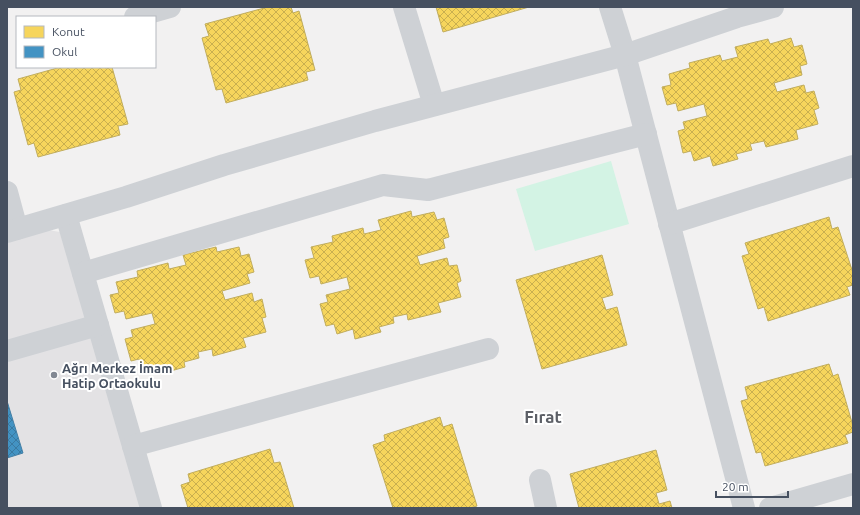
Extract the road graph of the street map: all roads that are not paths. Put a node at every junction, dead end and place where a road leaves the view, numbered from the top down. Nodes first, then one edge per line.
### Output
1 (170, 7) edge
2 (404, 7) edge
3 (610, 7) edge
4 (773, 7) edge
5 (138, 16) edge
6 (625, 55) junction
7 (434, 105) junction
8 (646, 134) junction
9 (853, 166) edge
10 (7, 192) edge
11 (66, 215) junction
12 (669, 224) junction
13 (12, 231) edge
14 (83, 273) junction
15 (98, 325) junction
16 (488, 349) dead end
17 (7, 351) edge
18 (133, 446) junction
19 (540, 480) dead end
20 (853, 484) edge
21 (152, 508) edge
22 (546, 508) edge
23 (744, 508) edge
24 (770, 508) edge

1 - 5 street
2 - 7 street
3 - 6 street
4 - 6 street
6 - 7 street
6 - 8 street
7 - 11 street
8 - 12 street
8 - 14 street
9 - 12 street
10 - 13 street
11 - 13 street
11 - 14 street
12 - 23 street
14 - 15 street
15 - 17 street
15 - 18 street
16 - 18 street
18 - 21 street
19 - 22 street
20 - 24 street

